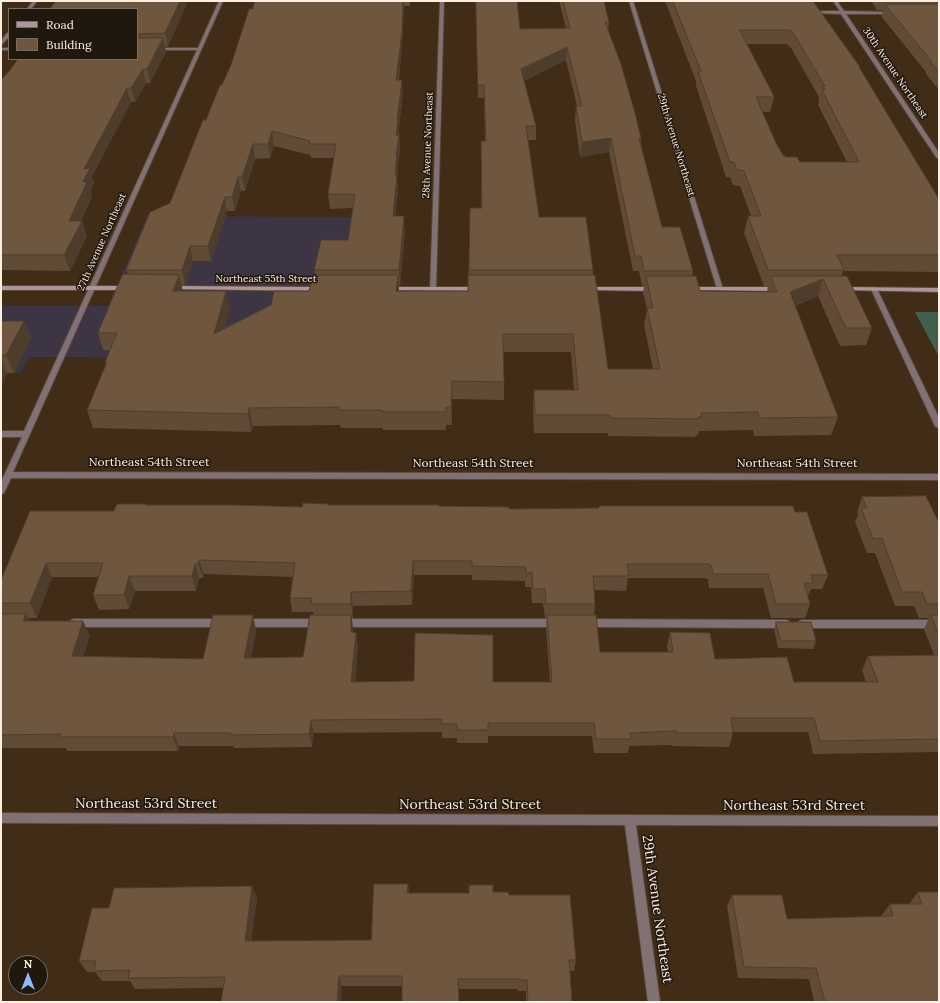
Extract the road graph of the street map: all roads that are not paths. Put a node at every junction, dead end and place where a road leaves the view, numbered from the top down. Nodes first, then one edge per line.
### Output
1 (221, 1) edge
2 (442, 1) edge
3 (630, 1) edge
4 (835, 1) edge
5 (809, 12) edge
6 (842, 12) junction
7 (900, 13) edge
8 (8, 35) edge
9 (1, 44) edge
10 (138, 49) edge
11 (199, 49) junction
12 (939, 157) edge
13 (1, 288) edge
14 (93, 288) junction
15 (131, 288) edge
16 (161, 288) edge
17 (324, 289) edge
18 (378, 289) edge
19 (432, 289) junction
20 (488, 289) edge
21 (576, 289) edge
22 (664, 289) edge
23 (680, 289) edge
24 (720, 289) junction
25 (782, 289) edge
26 (837, 289) edge
27 (874, 289) junction
28 (939, 290) edge
29 (939, 426) edge
30 (1, 434) edge
31 (26, 434) junction
32 (8, 475) junction
33 (939, 476) edge
34 (1, 491) edge
35 (65, 623) edge
36 (565, 623) edge
37 (581, 623) edge
38 (939, 624) edge
39 (1, 818) edge
40 (630, 820) junction
41 (939, 821) edge
42 (654, 1002) edge

1 - 11 street, 27th Avenue Northeast
2 - 19 street, 28th Avenue Northeast
3 - 24 street, 29th Avenue Northeast
4 - 6 street, 30th Avenue Northeast
5 - 6 street
6 - 7 street
6 - 12 street, 30th Avenue Northeast
8 - 9 street
10 - 11 street
11 - 14 street, 27th Avenue Northeast
13 - 14 main road
14 - 15 main road
14 - 31 street, 27th Avenue Northeast
16 - 17 main road, Northeast 55th Street
18 - 19 main road
19 - 20 main road
21 - 22 main road
23 - 24 main road
24 - 25 main road
26 - 27 main road
27 - 28 main road
27 - 29 street
30 - 31 street
31 - 32 street, 27th Avenue Northeast
32 - 33 street, Northeast 54th Street
32 - 34 street, 27th Avenue Northeast
35 - 36 street
37 - 38 street
39 - 40 street, Northeast 53rd Street
40 - 41 street, Northeast 53rd Street
40 - 42 street, 29th Avenue Northeast

